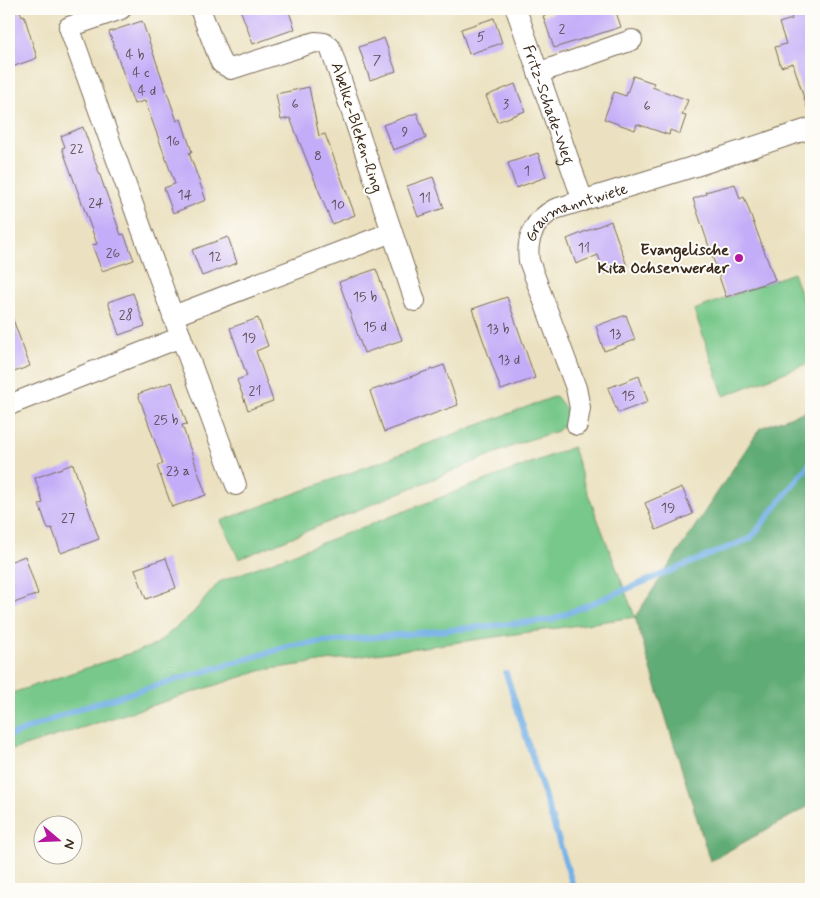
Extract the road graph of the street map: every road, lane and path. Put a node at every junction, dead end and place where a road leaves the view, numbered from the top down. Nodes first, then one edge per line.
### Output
1 (120, 9) edge
2 (200, 9) edge
3 (516, 9) edge
4 (632, 40) dead end
5 (538, 73) junction
6 (811, 128) edge
7 (583, 201) junction
8 (392, 232) junction
9 (415, 302) dead end
10 (173, 316) junction
11 (181, 337) junction
12 (9, 405) edge
13 (577, 425) dead end
14 (236, 485) dead end

1 - 10 street
2 - 8 street, Abelke-Bleken-Ring
3 - 5 street, Fritz-Schade-Weg
4 - 5 street
5 - 7 street, Fritz-Schade-Weg
6 - 7 street, Graumanntwiete
7 - 13 street, Graumanntwiete
8 - 9 street, Abelke-Bleken-Ring
8 - 10 street
10 - 11 street
11 - 12 street
11 - 14 street

